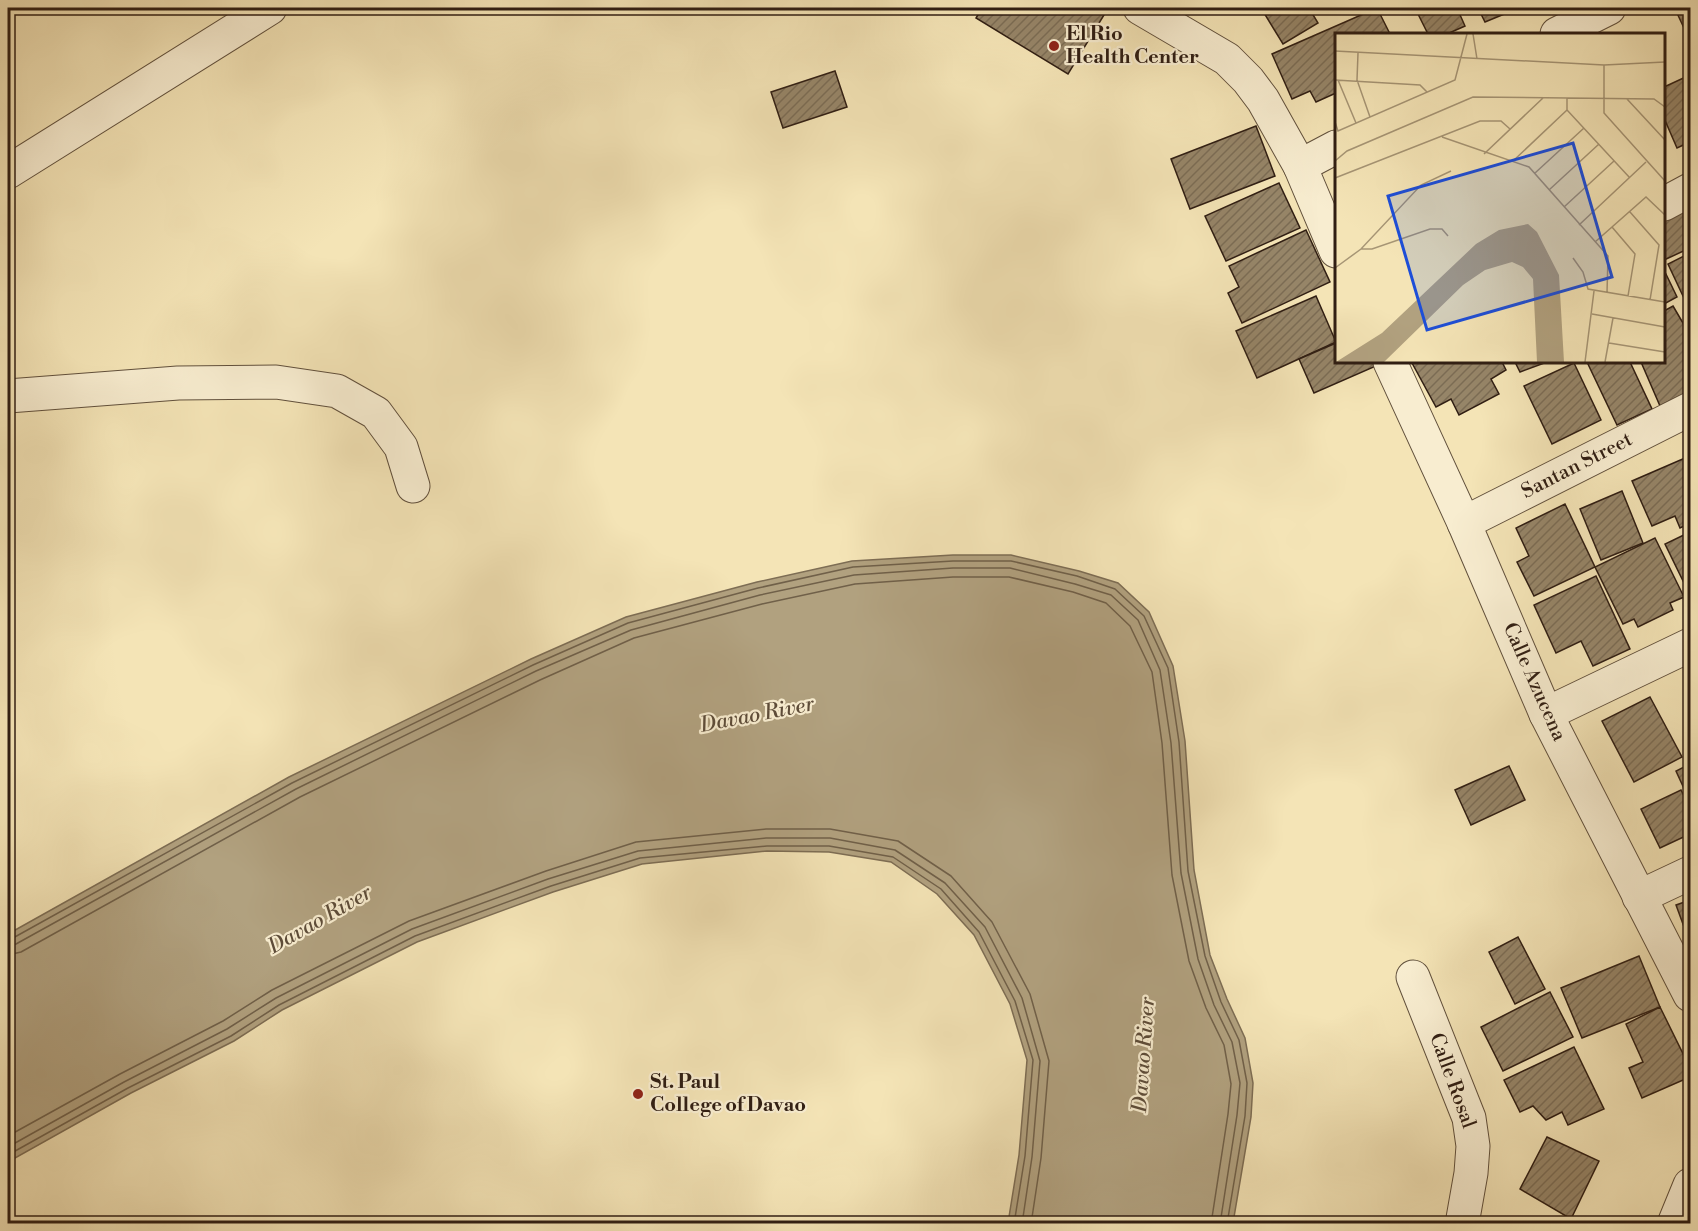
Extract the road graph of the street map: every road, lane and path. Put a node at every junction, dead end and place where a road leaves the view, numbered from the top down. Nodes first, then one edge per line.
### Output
1 (270, 8) edge
2 (1145, 8) edge
3 (1610, 8) edge
4 (1559, 33) edge
5 (1335, 148) edge
6 (1300, 166) junction
7 (8, 172) edge
8 (1690, 190) edge
9 (1665, 203) edge
10 (1335, 249) edge
11 (1390, 363) edge
12 (8, 396) edge
13 (1690, 409) edge
14 (413, 486) dead end
15 (1464, 523) junction
16 (1690, 645) edge
17 (1546, 714) junction
18 (1690, 873) edge
19 (1639, 897) junction
20 (1413, 977) dead end
21 (1690, 995) edge
22 (1690, 1185) edge
23 (1462, 1224) edge
24 (1674, 1224) edge

1 - 7 street
2 - 6 street
3 - 4 street
5 - 6 street
6 - 10 street
8 - 9 street
11 - 15 street, Calle Azucena
12 - 14 street
13 - 15 street, Santan Street
15 - 17 street, Calle Azucena
16 - 17 street
17 - 19 street, Calle Azucena
18 - 19 street
19 - 21 street, Calle Azucena
20 - 23 street, Calle Rosal
22 - 24 street

